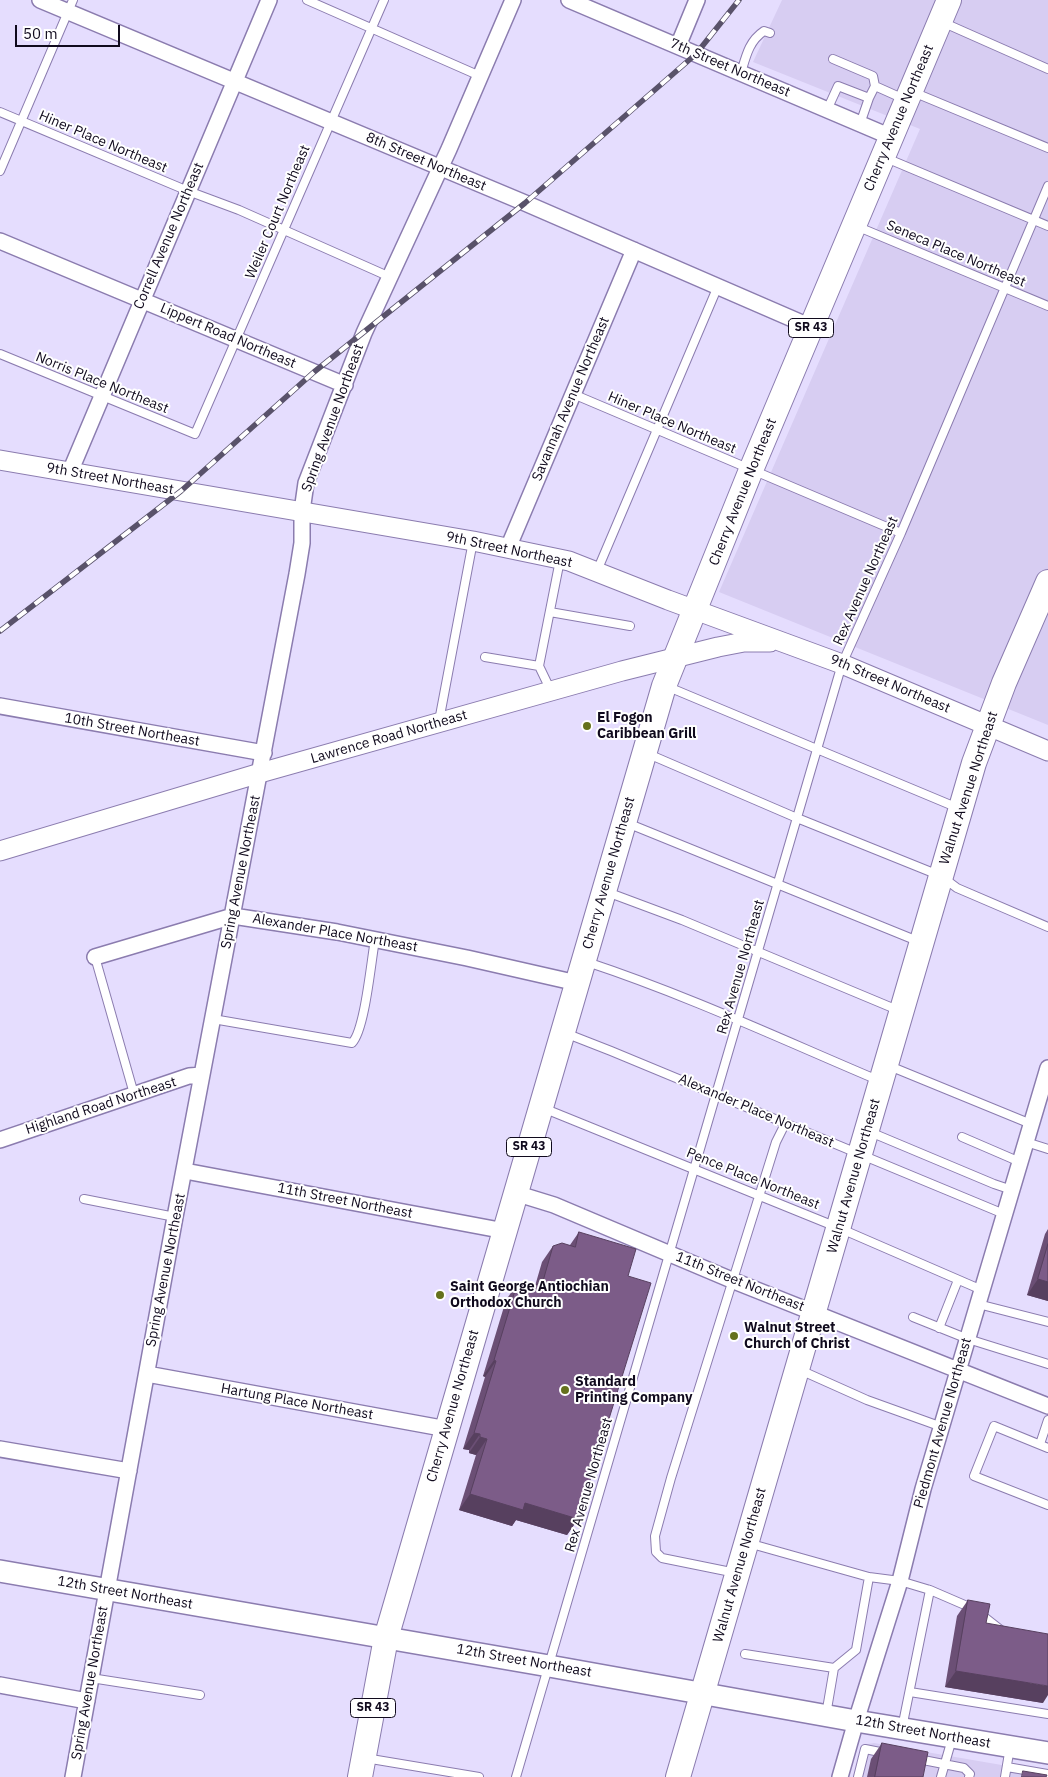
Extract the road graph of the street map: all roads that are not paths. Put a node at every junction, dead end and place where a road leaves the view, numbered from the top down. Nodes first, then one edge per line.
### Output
1 (40, 0) edge
2 (269, 0) edge
3 (307, 0) edge
4 (384, 0) edge
5 (512, 0) edge
6 (569, 0) edge
7 (697, 0) edge
8 (71, 6) edge
9 (944, 10) edge
10 (372, 28) junction
11 (770, 33) dead end
12 (678, 46) junction
13 (833, 59) dead end
14 (1048, 69) edge
15 (741, 73) junction
16 (480, 76) junction
17 (235, 82) junction
18 (875, 86) junction
19 (908, 95) junction
20 (869, 98) junction
21 (827, 110) junction
22 (0, 112) edge
23 (22, 122) junction
24 (331, 122) junction
25 (860, 124) junction
26 (887, 147) junction
27 (1048, 148) edge
28 (440, 168) junction
29 (0, 171) edge
30 (1048, 186) edge
31 (188, 191) junction
32 (1033, 220) junction
33 (854, 225) junction
34 (1048, 226) edge
35 (284, 230) junction
36 (0, 241) edge
37 (634, 250) junction
38 (390, 277) junction
39 (718, 286) junction
40 (1005, 288) junction
41 (142, 299) junction
42 (1048, 306) edge
43 (811, 327) junction
44 (237, 340) junction
45 (0, 354) edge
46 (344, 385) junction
47 (573, 394) junction
48 (101, 396) junction
49 (657, 430) junction
50 (195, 434) joint
51 (0, 460) edge
52 (752, 470) junction
53 (70, 472) junction
54 (302, 511) junction
55 (901, 533) junction
56 (473, 541) junction
57 (508, 548) junction
58 (561, 559) junction
59 (598, 571) junction
60 (1047, 586) edge
61 (694, 610) junction
62 (550, 612) junction
63 (630, 626) dead end
64 (782, 642) junction
65 (485, 657) dead end
66 (675, 657) junction
67 (842, 664) junction
68 (539, 666) junction
69 (664, 686) junction
70 (551, 691) junction
71 (0, 706) edge
72 (438, 723) junction
73 (987, 725) junction
74 (817, 750) junction
75 (1048, 751) edge
76 (264, 753) junction
77 (644, 753) junction
78 (260, 773) junction
79 (961, 809) junction
80 (797, 818) junction
81 (624, 822) junction
82 (0, 851) edge
83 (941, 876) junction
84 (778, 884) junction
85 (604, 890) junction
86 (233, 916) junction
87 (1048, 927) edge
88 (375, 940) junction
89 (922, 943) junction
90 (758, 952) junction
91 (95, 956) joint
92 (584, 961) junction
93 (576, 983) junction
94 (902, 1012) junction
95 (213, 1019) junction
96 (738, 1022) junction
97 (562, 1032) junction
98 (1048, 1068) edge
99 (884, 1073) junction
100 (202, 1075) junction
101 (134, 1094) junction
102 (717, 1096) junction
103 (1043, 1100) edge
104 (541, 1107) junction
105 (786, 1124) junction
106 (1031, 1124) junction
107 (867, 1131) junction
108 (962, 1137) dead end
109 (0, 1140) edge
110 (1026, 1142) junction
111 (1048, 1149) edge
112 (860, 1154) junction
113 (1020, 1162) junction
114 (695, 1169) junction
115 (185, 1171) junction
116 (1012, 1190) junction
117 (516, 1193) junction
118 (760, 1197) junction
119 (84, 1199) dead end
120 (1004, 1214) junction
121 (175, 1217) junction
122 (838, 1228) junction
123 (504, 1231) junction
124 (670, 1253) junction
125 (958, 1280) junction
126 (734, 1281) junction
127 (980, 1297) junction
128 (814, 1312) junction
129 (913, 1317) dead end
130 (1048, 1322) edge
131 (938, 1328) junction
132 (968, 1339) junction
133 (1048, 1364) edge
134 (798, 1369) junction
135 (958, 1371) junction
136 (147, 1374) junction
137 (1048, 1406) edge
138 (1048, 1420) edge
139 (942, 1427) junction
140 (447, 1429) junction
141 (1040, 1444) junction
142 (1048, 1448) edge
143 (0, 1449) edge
144 (129, 1471) junction
145 (1048, 1505) edge
146 (746, 1542) junction
147 (0, 1571) edge
148 (738, 1574) junction
149 (869, 1577) junction
150 (900, 1581) junction
151 (106, 1589) junction
152 (930, 1590) junction
153 (1009, 1632) edge
154 (386, 1638) junction
155 (745, 1654) dead end
156 (549, 1666) junction
157 (834, 1668) junction
158 (91, 1678) junction
159 (0, 1685) edge
160 (910, 1692) junction
161 (702, 1693) junction
162 (200, 1695) dead end
163 (87, 1701) junction
164 (1048, 1714) edge
165 (826, 1715) junction
166 (856, 1721) junction
167 (902, 1728) junction
168 (952, 1737) junction
169 (1010, 1746) junction
170 (1048, 1753) edge
171 (892, 1754) edge
172 (909, 1758) edge
173 (944, 1764) junction
174 (1007, 1767) junction
175 (362, 1768) edge
176 (1048, 1774) edge
177 (73, 1777) edge
178 (479, 1777) edge
179 (516, 1777) edge
180 (678, 1777) edge
181 (840, 1777) edge
182 (858, 1777) edge
183 (941, 1777) edge
184 (970, 1777) edge
185 (1005, 1777) edge

1 - 8 street, 8th Street Northeast
2 - 17 street, Correll Avenue Northeast
3 - 10 lane
4 - 10 lane, Weiler Court Northeast
5 - 16 street, Spring Avenue Northeast
6 - 12 street, 7th Street Northeast
7 - 12 street
8 - 17 street, 8th Street Northeast
8 - 23 lane
9 - 14 lane
9 - 19 main road, Cherry Avenue Northeast / SR 43
10 - 16 lane
10 - 24 lane, Weiler Court Northeast
11 - 15 lane
12 - 15 street, 7th Street Northeast
13 - 18 lane
15 - 21 street, 7th Street Northeast
16 - 28 street, Spring Avenue Northeast
17 - 24 street, 8th Street Northeast
17 - 31 street, Correll Avenue Northeast
18 - 19 lane
18 - 20 lane
19 - 26 main road, Cherry Avenue Northeast / SR 43
19 - 27 lane
20 - 21 lane
20 - 25 lane
21 - 25 street, 7th Street Northeast
22 - 23 lane, Hiner Place Northeast
23 - 29 lane
23 - 31 lane, Hiner Place Northeast
24 - 28 street, 8th Street Northeast
24 - 35 lane, Weiler Court Northeast
25 - 26 street, 7th Street Northeast
26 - 32 lane, 7th Street Northeast
26 - 33 main road, Cherry Avenue Northeast / SR 43
28 - 37 street, 8th Street Northeast
28 - 38 street, Spring Avenue Northeast
30 - 32 lane, Rex Avenue Northeast
31 - 35 lane, Hiner Place Northeast
31 - 41 street, Correll Avenue Northeast
32 - 34 lane, 7th Street Northeast
32 - 40 lane, Rex Avenue Northeast
33 - 40 lane, Seneca Place Northeast
33 - 43 main road, Cherry Avenue Northeast / SR 43
35 - 38 lane, Hiner Place Northeast
35 - 44 lane, Weiler Court Northeast
36 - 41 street, Lippert Road Northeast
37 - 39 street, 8th Street Northeast
37 - 47 street, Savannah Avenue Northeast
38 - 46 street, Spring Avenue Northeast
39 - 43 street, 8th Street Northeast
39 - 49 lane
40 - 42 lane, Seneca Place Northeast
40 - 55 lane, Rex Avenue Northeast
41 - 44 street, Lippert Road Northeast
41 - 48 street, Correll Avenue Northeast
43 - 52 main road, Cherry Avenue Northeast / SR 43
44 - 46 street, Lippert Road Northeast
44 - 50 lane, Weiler Court Northeast
45 - 48 lane, Norris Place Northeast
46 - 54 street, Spring Avenue Northeast
47 - 49 lane, Hiner Place Northeast
47 - 57 street, Savannah Avenue Northeast
48 - 50 lane, Norris Place Northeast
48 - 53 street, Correll Avenue Northeast
49 - 52 lane, Hiner Place Northeast
49 - 59 lane
51 - 53 street, 9th Street Northeast
52 - 55 lane, Hiner Place Northeast
52 - 61 main road, Cherry Avenue Northeast / SR 43
53 - 54 street, 9th Street Northeast
54 - 56 street, 9th Street Northeast
54 - 76 street, Spring Avenue Northeast
55 - 67 lane, Rex Avenue Northeast
56 - 57 street, 9th Street Northeast
56 - 72 lane
57 - 58 street, 9th Street Northeast
58 - 59 street, 9th Street Northeast
58 - 62 lane
59 - 61 street, 9th Street Northeast
60 - 73 main road, Walnut Avenue Northeast
61 - 64 street, 9th Street Northeast
61 - 66 main road, Cherry Avenue Northeast / SR 43
62 - 63 lane
62 - 68 lane
64 - 66 street, Lawrence Road Northeast
64 - 67 street, 9th Street Northeast
65 - 68 lane
66 - 69 main road, Cherry Avenue Northeast / SR 43
66 - 70 street, Lawrence Road Northeast
67 - 73 street, 9th Street Northeast
67 - 74 lane, Rex Avenue Northeast
68 - 70 lane
69 - 74 lane
69 - 77 main road, Cherry Avenue Northeast / SR 43
70 - 72 street, Lawrence Road Northeast
71 - 76 street, 10th Street Northeast
72 - 78 street, Lawrence Road Northeast
73 - 75 street, 9th Street Northeast
73 - 79 main road, Walnut Avenue Northeast
74 - 79 lane
74 - 80 lane, Rex Avenue Northeast
76 - 78 street, Spring Avenue Northeast
77 - 80 lane
77 - 81 main road, Cherry Avenue Northeast / SR 43
78 - 82 street, Lawrence Road Northeast
78 - 86 street, Spring Avenue Northeast
79 - 83 main road, Walnut Avenue Northeast
80 - 83 lane
80 - 84 lane, Rex Avenue Northeast
81 - 84 lane
81 - 85 main road, Cherry Avenue Northeast / SR 43
83 - 87 lane
83 - 89 main road, Walnut Avenue Northeast
84 - 89 lane
84 - 90 lane, Rex Avenue Northeast
85 - 90 lane
85 - 92 main road, Cherry Avenue Northeast / SR 43
86 - 88 street, Alexander Place Northeast
86 - 91 street, Alexander Place Northeast
86 - 95 street, Spring Avenue Northeast
88 - 93 street, Alexander Place Northeast
88 - 95 lane
89 - 94 main road, Walnut Avenue Northeast
90 - 94 lane
90 - 96 lane, Rex Avenue Northeast
91 - 101 lane
92 - 93 main road, Cherry Avenue Northeast / SR 43
92 - 96 lane
93 - 97 main road, Cherry Avenue Northeast / SR 43
94 - 99 main road, Walnut Avenue Northeast
95 - 100 street, Spring Avenue Northeast
96 - 99 lane
96 - 102 lane, Rex Avenue Northeast
97 - 102 lane, Alexander Place Northeast
97 - 104 main road, Cherry Avenue Northeast / SR 43
98 - 103 street, Piedmont Avenue Northeast
99 - 106 lane
99 - 107 main road, Walnut Avenue Northeast
100 - 101 street, Highland Road Northeast
100 - 115 street, Spring Avenue Northeast
101 - 109 street, Highland Road Northeast
102 - 105 lane, Alexander Place Northeast
102 - 114 lane, Rex Avenue Northeast
103 - 106 street, Piedmont Avenue Northeast
104 - 114 lane, Pence Place Northeast
104 - 117 main road, Cherry Avenue Northeast / SR 43
105 - 112 lane, Alexander Place Northeast
105 - 118 lane
106 - 110 street, Piedmont Avenue Northeast
107 - 112 main road, Walnut Avenue Northeast
107 - 116 lane
108 - 113 lane
110 - 111 lane
110 - 113 street, Piedmont Avenue Northeast
112 - 120 lane, Alexander Place Northeast
112 - 122 main road, Walnut Avenue Northeast
113 - 116 street, Piedmont Avenue Northeast
114 - 118 lane, Pence Place Northeast
114 - 124 lane, Rex Avenue Northeast
115 - 121 street, Spring Avenue Northeast
115 - 123 street, 11th Street Northeast
116 - 120 street, Piedmont Avenue Northeast
117 - 123 main road, Cherry Avenue Northeast / SR 43
117 - 124 street, 11th Street Northeast
118 - 122 lane, Pence Place Northeast
118 - 126 lane
119 - 121 lane
120 - 127 street, Piedmont Avenue Northeast
121 - 136 street, Spring Avenue Northeast
122 - 125 lane, Pence Place Northeast
122 - 128 main road, Walnut Avenue Northeast
123 - 140 main road, Cherry Avenue Northeast / SR 43
124 - 126 street, 11th Street Northeast
124 - 156 lane, Rex Avenue Northeast
125 - 127 lane, Pence Place Northeast
125 - 131 lane
126 - 128 street, 11th Street Northeast
126 - 148 lane
127 - 130 lane, Pence Place Northeast
127 - 132 street, Piedmont Avenue Northeast
128 - 134 main road, Walnut Avenue Northeast
128 - 135 street, 11th Street Northeast
129 - 131 lane
131 - 132 lane
132 - 133 lane
132 - 135 street, Piedmont Avenue Northeast
134 - 139 lane
134 - 146 main road, Walnut Avenue Northeast
135 - 137 street, 11th Street Northeast
135 - 139 street, Piedmont Avenue Northeast
136 - 140 street, Hartung Place Northeast
136 - 144 street, Spring Avenue Northeast
138 - 141 lane
139 - 150 street, Piedmont Avenue Northeast
140 - 154 main road, Cherry Avenue Northeast / SR 43
141 - 142 lane
141 - 145 lane
143 - 144 street
144 - 151 street, Spring Avenue Northeast
146 - 148 main road, Walnut Avenue Northeast
146 - 149 lane
147 - 151 main road, 12th Street Northeast
148 - 161 main road, Walnut Avenue Northeast
149 - 150 lane
149 - 157 lane
150 - 152 lane
150 - 166 street, Piedmont Avenue Northeast
151 - 154 main road, 12th Street Northeast
151 - 158 street, Spring Avenue Northeast
152 - 153 lane
152 - 160 lane
154 - 156 main road, 12th Street Northeast
154 - 175 main road, Cherry Avenue Northeast / SR 43
155 - 157 lane
156 - 161 main road, 12th Street Northeast
156 - 179 lane, Rex Avenue Northeast
157 - 165 lane
158 - 162 lane
158 - 163 street, Spring Avenue Northeast
159 - 163 street
160 - 164 lane
160 - 167 lane
161 - 165 main road, 12th Street Northeast
161 - 180 main road, Walnut Avenue Northeast
163 - 177 street, Spring Avenue Northeast
165 - 166 main road, 12th Street Northeast
166 - 167 main road, 12th Street Northeast
166 - 181 street, Piedmont Avenue Northeast
167 - 168 main road, 12th Street Northeast
168 - 169 main road, 12th Street Northeast
168 - 173 lane
169 - 170 main road, 12th Street Northeast
169 - 174 lane
171 - 182 lane
172 - 173 lane
173 - 183 lane
173 - 184 lane
174 - 176 lane
174 - 185 lane
175 - 178 lane

